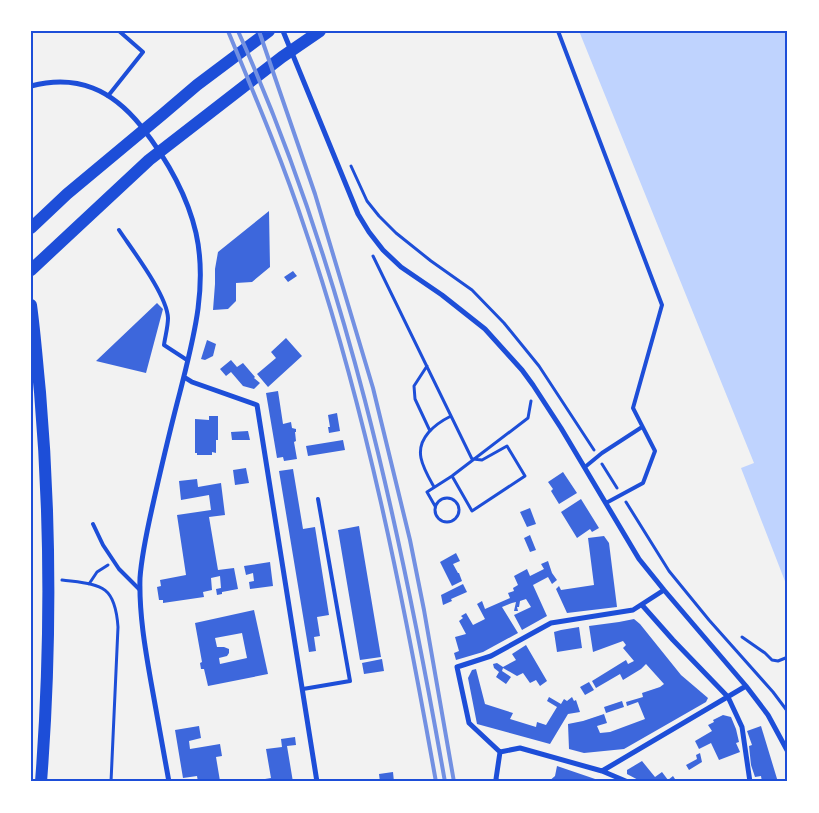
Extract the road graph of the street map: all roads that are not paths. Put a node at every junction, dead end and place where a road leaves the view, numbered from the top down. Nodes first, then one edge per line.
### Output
1 (118, 31) edge
2 (269, 31) edge
3 (283, 31) edge
4 (320, 31) edge
5 (558, 31) edge
6 (31, 86) edge
7 (108, 96) junction
8 (31, 228) edge
9 (119, 230) dead end
10 (31, 270) edge
11 (31, 305) edge
12 (187, 360) junction
13 (184, 376) junction
14 (642, 427) junction
15 (584, 467) junction
16 (318, 499) dead end
17 (606, 503) junction
18 (93, 524) dead end
19 (140, 590) junction
20 (664, 590) junction
21 (642, 605) junction
22 (746, 686) junction
23 (303, 689) junction
24 (728, 697) junction
25 (500, 752) junction
26 (788, 752) edge
27 (602, 771) junction
28 (41, 782) edge
29 (169, 782) edge
30 (317, 782) edge
31 (498, 782) edge
32 (628, 782) edge
33 (750, 782) edge

1 - 7 lane
2 - 8 main road
3 - 15 street
4 - 10 main road
5 - 14 lane
6 - 7 street
7 - 12 street
9 - 12 lane
11 - 28 main road
12 - 13 street
13 - 19 street
13 - 23 street
14 - 15 lane
14 - 17 lane
15 - 17 street
16 - 23 lane
17 - 20 street
18 - 19 lane
19 - 29 street
20 - 21 street
20 - 22 street
21 - 24 street
21 - 25 street
22 - 24 street
22 - 26 street
23 - 30 street
24 - 27 street
24 - 33 street
25 - 27 street
25 - 31 street
27 - 32 street

